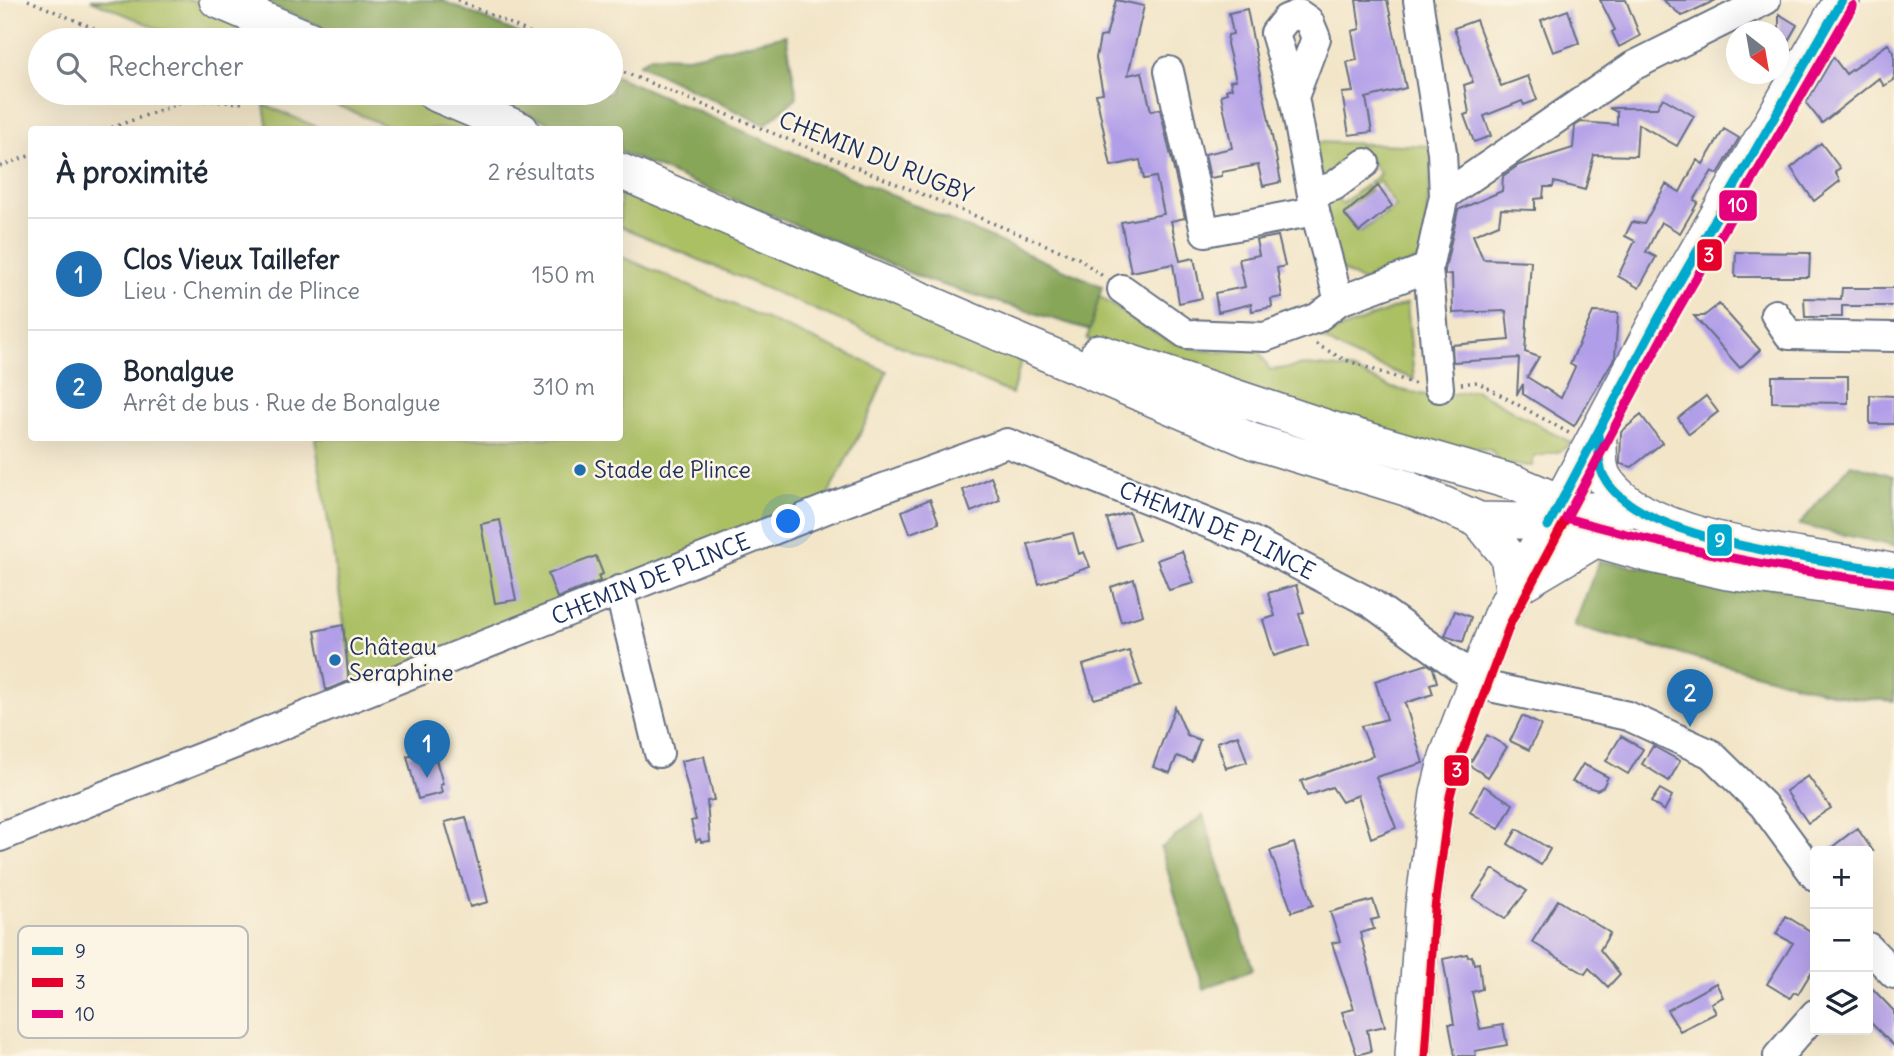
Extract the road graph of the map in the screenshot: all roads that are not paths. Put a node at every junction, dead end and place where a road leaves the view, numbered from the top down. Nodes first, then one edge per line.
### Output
1 (216, 0) edge
2 (1418, 0) edge
3 (1766, 0) edge
4 (1842, 0) edge
5 (282, 28) edge
6 (1169, 71) dead end
7 (1294, 97) dead end
8 (463, 105) edge
9 (512, 126) edge
10 (1365, 163) dead end
11 (623, 173) edge
12 (1444, 196) junction
13 (1313, 202) junction
14 (838, 263) junction
15 (1428, 268) junction
16 (1122, 289) road end
17 (1339, 301) junction
18 (1775, 314) dead end
19 (1894, 337) edge
20 (1439, 388) dead end
21 (1592, 447) junction
22 (1515, 483) junction
23 (1406, 488) junction
24 (1635, 510) junction
25 (1555, 514) junction
26 (1479, 520) junction
27 (1595, 540) junction
28 (1714, 540) junction
29 (1894, 572) edge
30 (1513, 589) junction
31 (619, 590) junction
32 (1894, 595) edge
33 (1476, 679) junction
34 (659, 753) dead end
35 (0, 837) edge
36 (1810, 869) edge
37 (1873, 952) edge
38 (1894, 974) edge
39 (1810, 1020) edge
40 (1413, 1056) edge
41 (1777, 1056) edge

1 - 5 main road
2 - 12 street
3 - 12 street
4 - 21 main road
6 - 13 street
7 - 13 street
8 - 9 main road
10 - 13 street
11 - 14 main road
12 - 15 street
13 - 17 street
14 - 22 main road
14 - 23 main road
15 - 17 street
15 - 20 street
16 - 17 street
18 - 19 street
21 - 22 main road
21 - 24 main road
21 - 25 main road
22 - 25 main road
23 - 25 main road
23 - 26 main road
24 - 25 main road
24 - 28 main road
25 - 26 main road
25 - 27 main road
25 - 28 main road
25 - 30 main road
26 - 30 main road
27 - 30 main road
27 - 32 main road
28 - 29 main road
30 - 33 main road
31 - 33 street, CHEMIN DE PLINCE
31 - 34 street
31 - 35 street, CHEMIN DE PLINCE
33 - 36 street, CHEMIN DE PLINCE
33 - 40 main road
37 - 38 street
39 - 41 street

